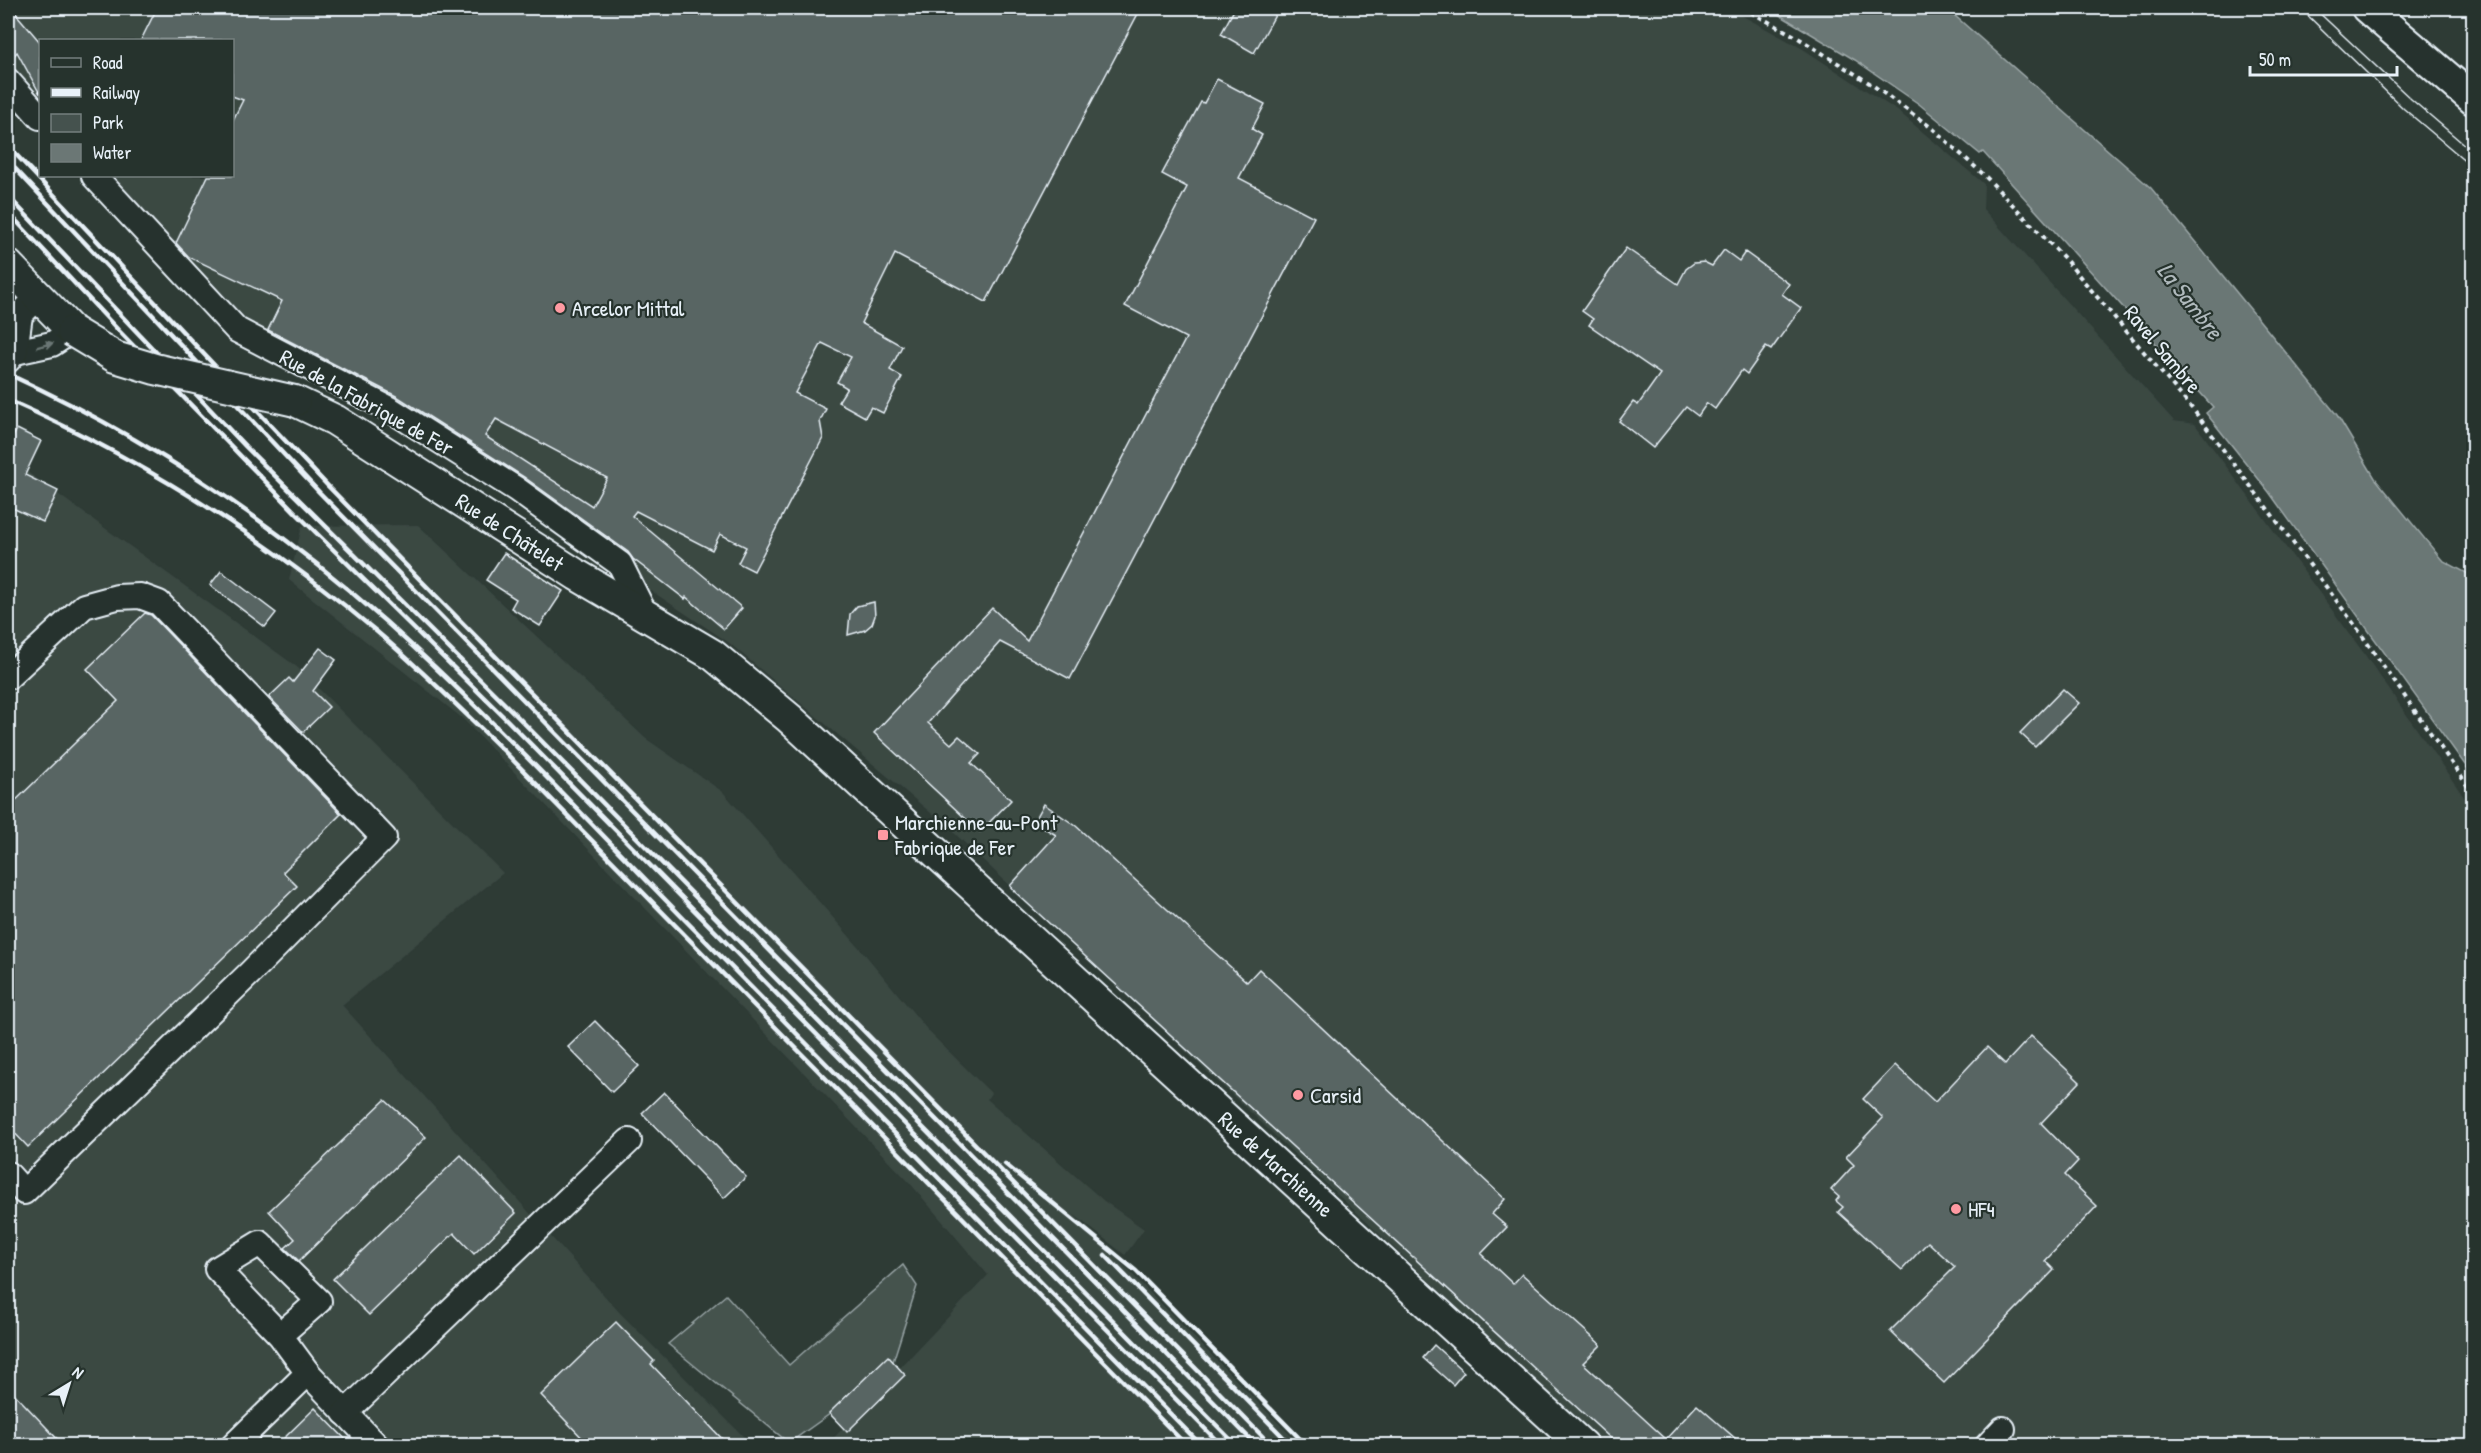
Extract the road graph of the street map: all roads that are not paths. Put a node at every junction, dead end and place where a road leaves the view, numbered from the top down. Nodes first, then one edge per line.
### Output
1 (2367, 8) edge
2 (8, 81) edge
3 (2474, 100) edge
4 (39, 116) edge
5 (95, 177) edge
6 (8, 265) edge
7 (38, 297) junction
8 (72, 331) junction
9 (11, 356) edge
10 (646, 616) junction
11 (8, 677) edge
12 (969, 883) joint
13 (629, 1141) dead end
14 (8, 1174) edge
15 (280, 1335) dead end
16 (308, 1373) junction
17 (345, 1413) junction
18 (233, 1446) edge
19 (377, 1446) edge
20 (1583, 1446) edge

1 - 3 main road
2 - 4 street
5 - 10 street, Rue de la Fabrique de Fer
6 - 7 main road, Rue de Châtelet
7 - 8 main road, Rue de Châtelet
7 - 9 street
9 -> 8 street
8 - 10 main road, Rue de Châtelet, bridge
10 - 12 main road, Rue de Châtelet
11 - 14 street
12 - 20 main road, Rue de Marchienne
13 - 17 street
15 - 16 street
16 - 17 street
16 - 18 street
17 - 19 street

